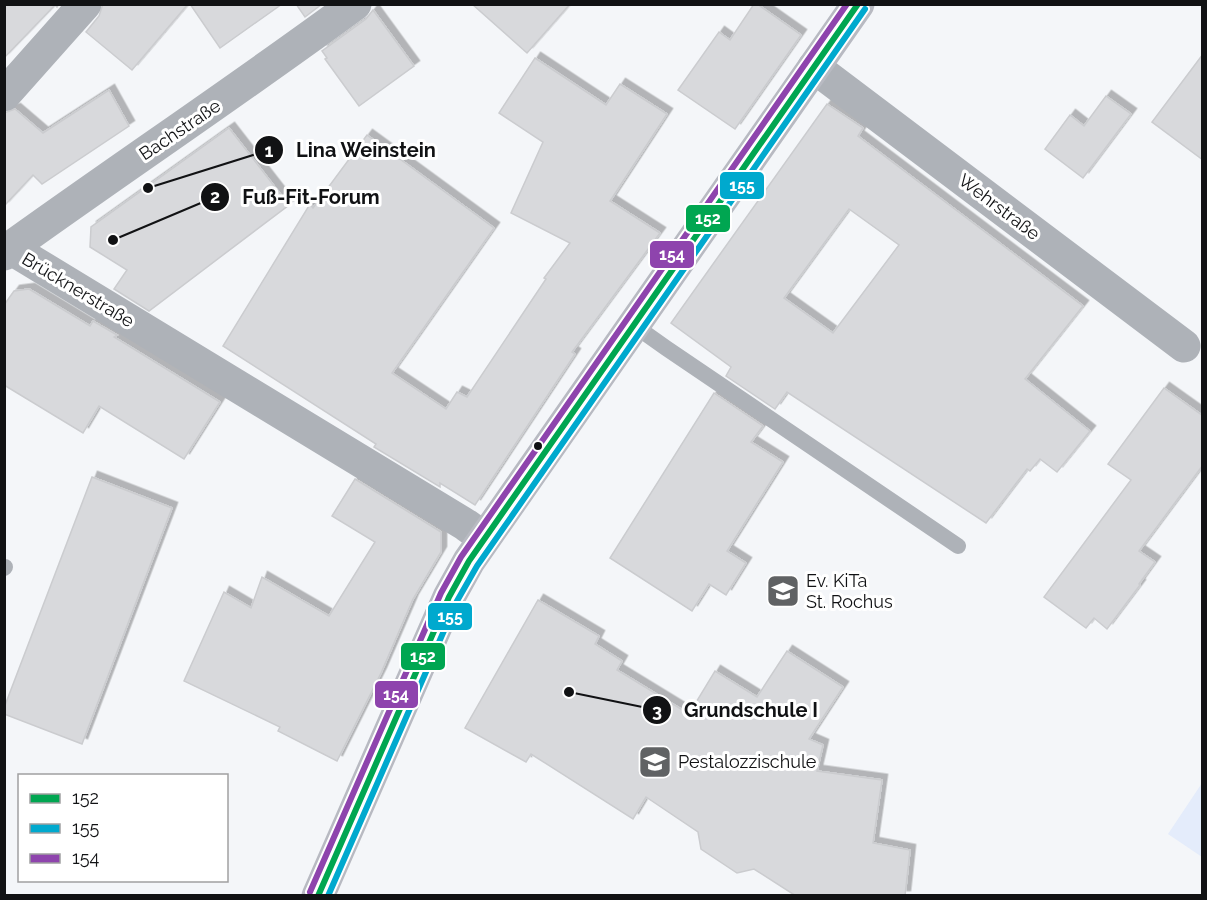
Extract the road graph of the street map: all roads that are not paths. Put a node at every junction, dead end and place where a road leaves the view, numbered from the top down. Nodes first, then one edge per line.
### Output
1 (85, 4) edge
2 (355, 4) edge
3 (858, 4) edge
4 (814, 67) junction
5 (4, 95) edge
6 (7, 251) edge
7 (635, 326) junction
8 (1184, 346) dead end
9 (484, 538) junction
10 (958, 546) dead end
11 (318, 896) edge

1 - 5 street
2 - 6 street, Bachstraße
3 - 4 street
4 - 7 street
4 - 8 street, Wehrstraße
6 - 9 street, Brücknerstraße
7 - 9 street
7 - 10 lane
9 - 11 street

